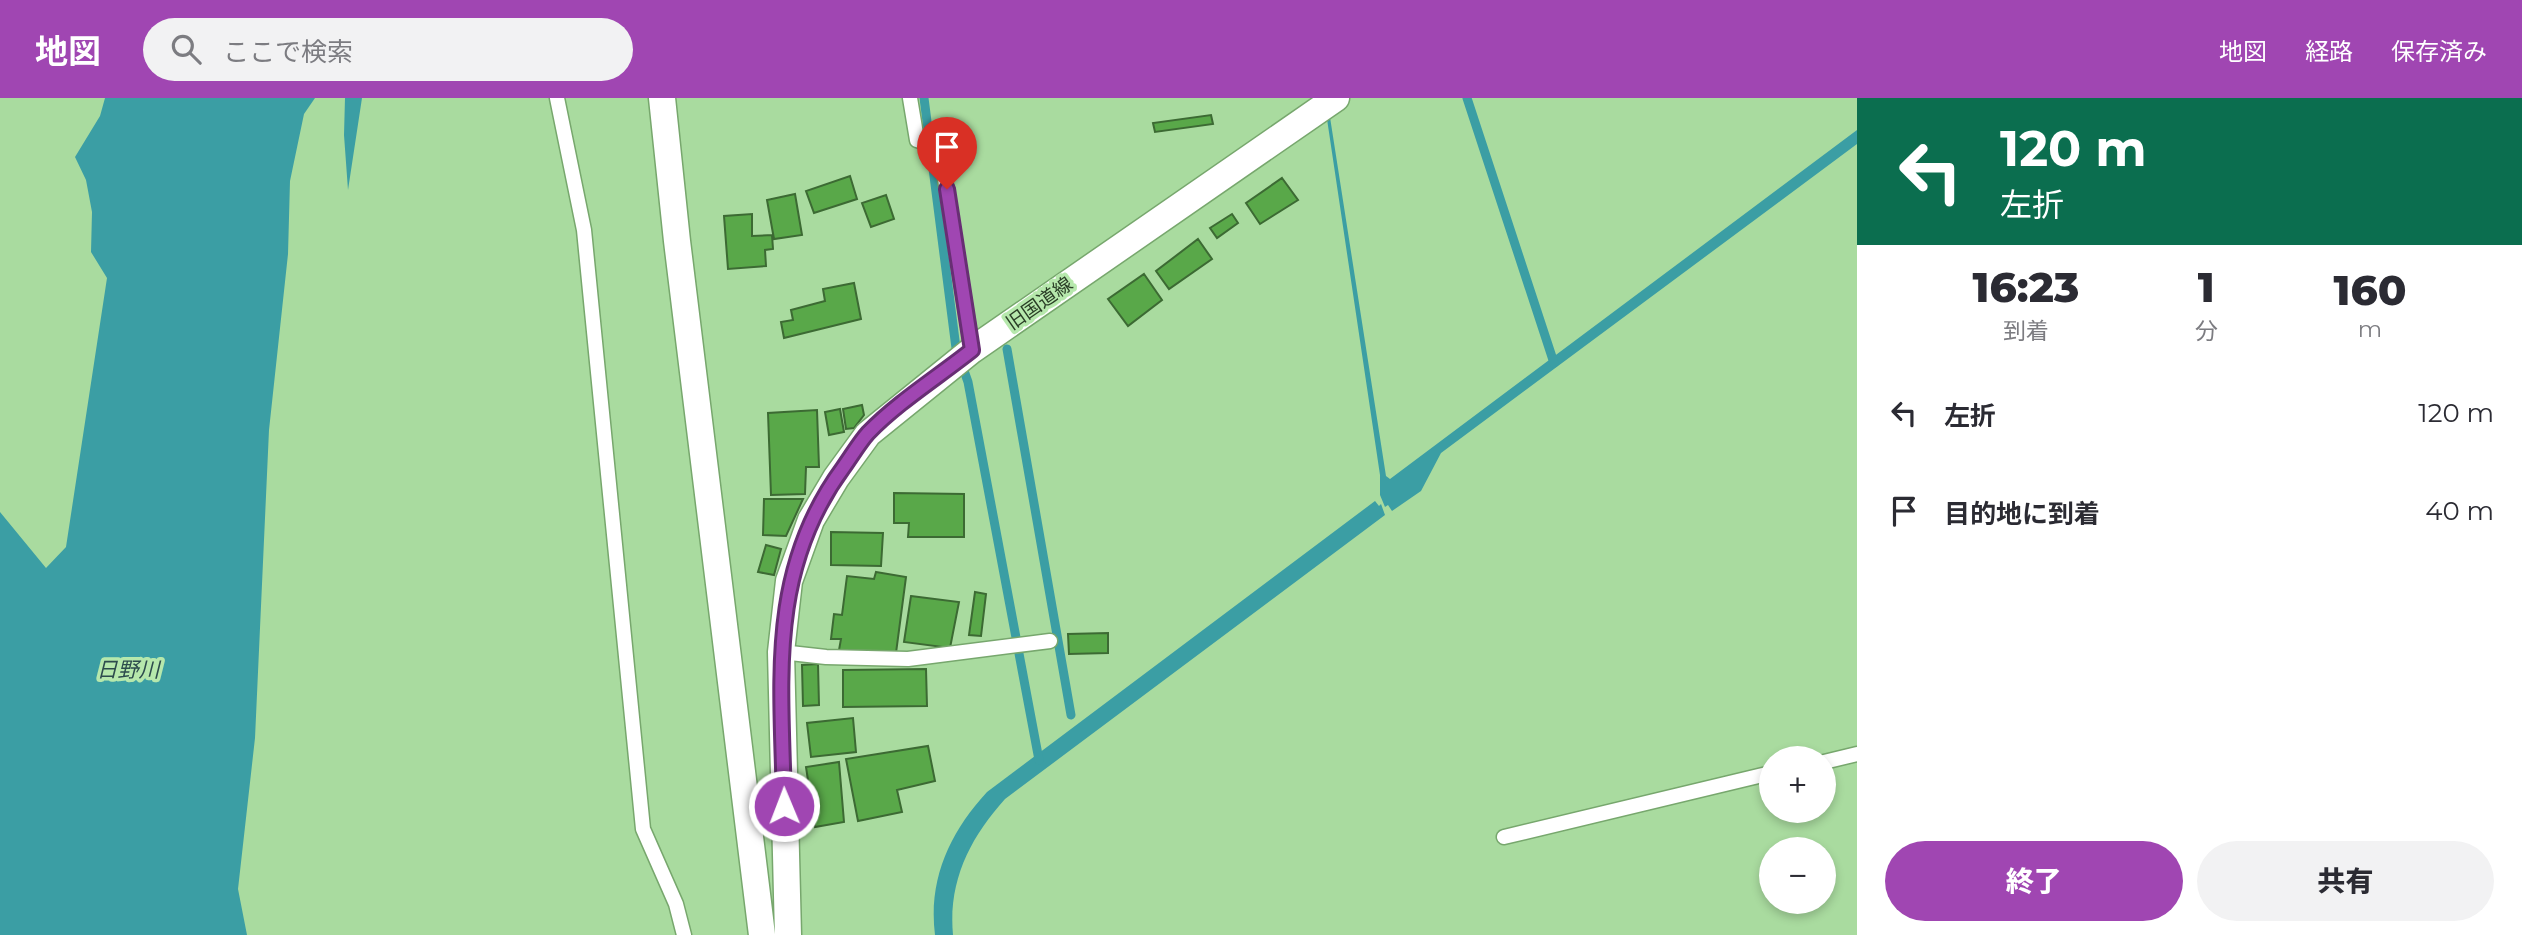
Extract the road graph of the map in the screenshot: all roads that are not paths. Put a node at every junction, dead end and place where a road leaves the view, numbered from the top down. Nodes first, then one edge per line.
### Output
1 (557, 98) edge
2 (662, 98) edge
3 (910, 98) edge
4 (1335, 98) edge
5 (1301, 109) edge
6 (972, 350) junction
7 (1050, 641) dead end
8 (781, 652) junction
9 (1857, 754) edge
10 (1836, 759) edge
11 (1759, 776) edge
12 (1504, 837) dead end
13 (684, 935) edge
14 (762, 935) edge
15 (788, 935) edge

1 - 13 lane
2 - 14 street
3 - 6 lane
4 - 5 street, 旧国道線
5 - 6 street, 旧国道線
6 - 8 street, 旧国道線
7 - 8 lane
8 - 15 street, 旧国道線
9 - 10 lane
11 - 12 lane

